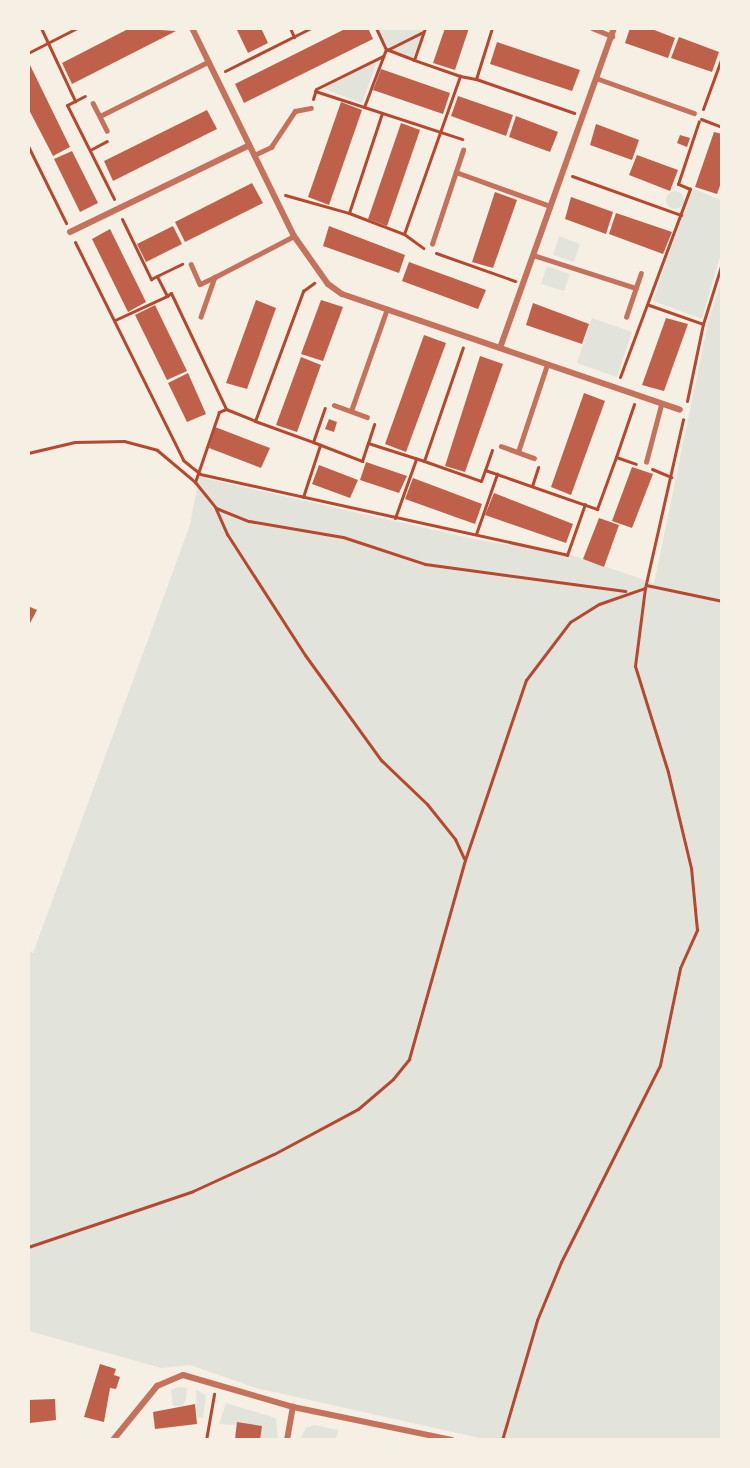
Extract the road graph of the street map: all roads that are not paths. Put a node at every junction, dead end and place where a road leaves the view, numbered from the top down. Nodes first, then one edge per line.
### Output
1 (192, 28) edge
2 (592, 28) edge
3 (613, 32) edge
4 (208, 62) junction
5 (596, 78) junction
6 (93, 102) road end
7 (311, 108) road end
8 (694, 113) road end
9 (100, 116) junction
10 (107, 130) dead end
11 (248, 146) junction
12 (463, 150) road end
13 (254, 155) junction
14 (456, 172) junction
15 (550, 206) junction
16 (70, 232) road end
17 (294, 236) junction
18 (432, 244) dead end
19 (533, 255) junction
20 (192, 264) road end
21 (641, 273) dead end
22 (215, 277) junction
23 (636, 288) junction
24 (387, 309) junction
25 (201, 317) dead end
26 (626, 317) dead end
27 (500, 348) junction
28 (547, 365) junction
29 (334, 405) road end
30 (661, 405) junction
31 (680, 410) dead end
32 (351, 411) junction
33 (367, 417) dead end
34 (501, 447) road end
35 (518, 452) junction
36 (534, 458) road end
37 (646, 462) dead end
38 (293, 1407) junction
39 (113, 1440) edge
40 (287, 1440) edge
41 (452, 1440) edge

1 - 4 street
2 - 3 lane
3 - 5 street
4 - 9 lane
4 - 11 street
5 - 8 lane
5 - 15 street
6 - 9 lane
7 - 13 lane
9 - 10 lane
11 - 13 street
11 - 16 street
12 - 14 lane
13 - 17 street
14 - 15 lane
14 - 18 lane
15 - 19 street
17 - 22 lane
17 - 24 street
19 - 23 lane
19 - 27 street
20 - 22 lane
21 - 23 lane
22 - 25 lane
23 - 26 lane
24 - 27 street
24 - 32 lane
27 - 28 street
28 - 30 street
28 - 35 lane
29 - 32 lane
30 - 31 street
30 - 37 lane
32 - 33 lane
34 - 35 lane
35 - 36 lane
38 - 39 street
38 - 40 street
38 - 41 street

